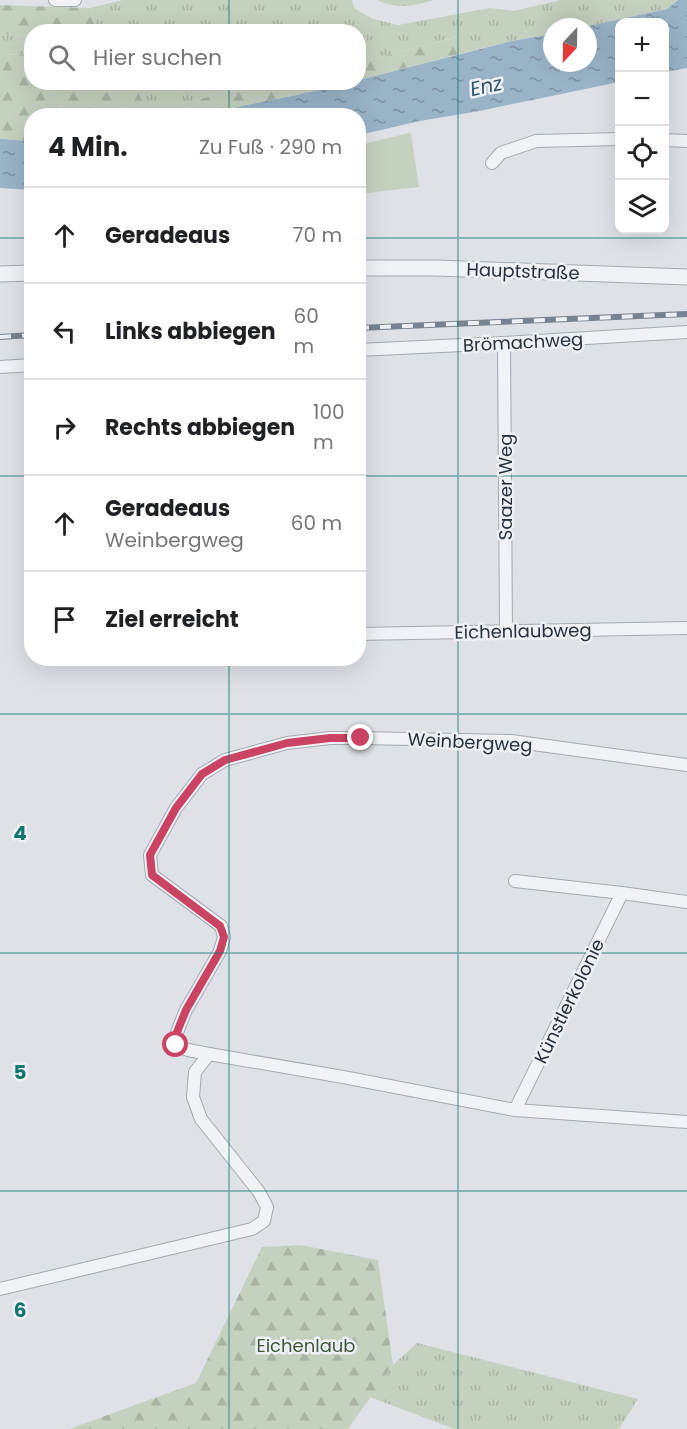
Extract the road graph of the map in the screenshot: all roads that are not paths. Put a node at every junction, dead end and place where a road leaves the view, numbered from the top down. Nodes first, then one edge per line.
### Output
1 (56, 0) edge
2 (75, 0) edge
3 (615, 139) edge
4 (669, 140) edge
5 (687, 141) edge
6 (492, 163) dead end
7 (366, 268) edge
8 (24, 273) edge
9 (0, 274) edge
10 (687, 277) edge
11 (687, 332) edge
12 (504, 343) junction
13 (366, 350) edge
14 (24, 366) edge
15 (0, 367) edge
16 (687, 628) edge
17 (506, 631) junction
18 (366, 634) edge
19 (687, 765) edge
20 (515, 881) dead end
21 (622, 893) junction
22 (687, 902) edge
23 (208, 1054) junction
24 (516, 1110) junction
25 (687, 1122) edge
26 (0, 1289) edge

1 - 2 street
3 - 6 street
4 - 5 street
7 - 10 street, Hauptstraße
8 - 9 street
11 - 12 street, Brömachweg
12 - 13 street, Brömachweg
12 - 17 street, Saazer Weg
14 - 15 street
16 - 17 street, Eichenlaubweg
17 - 18 street, Eichenlaubweg
19 - 23 street, Weinbergweg
20 - 21 street
21 - 22 street
21 - 24 street, Künstlerkolonie
23 - 24 street
23 - 26 street
24 - 25 street

